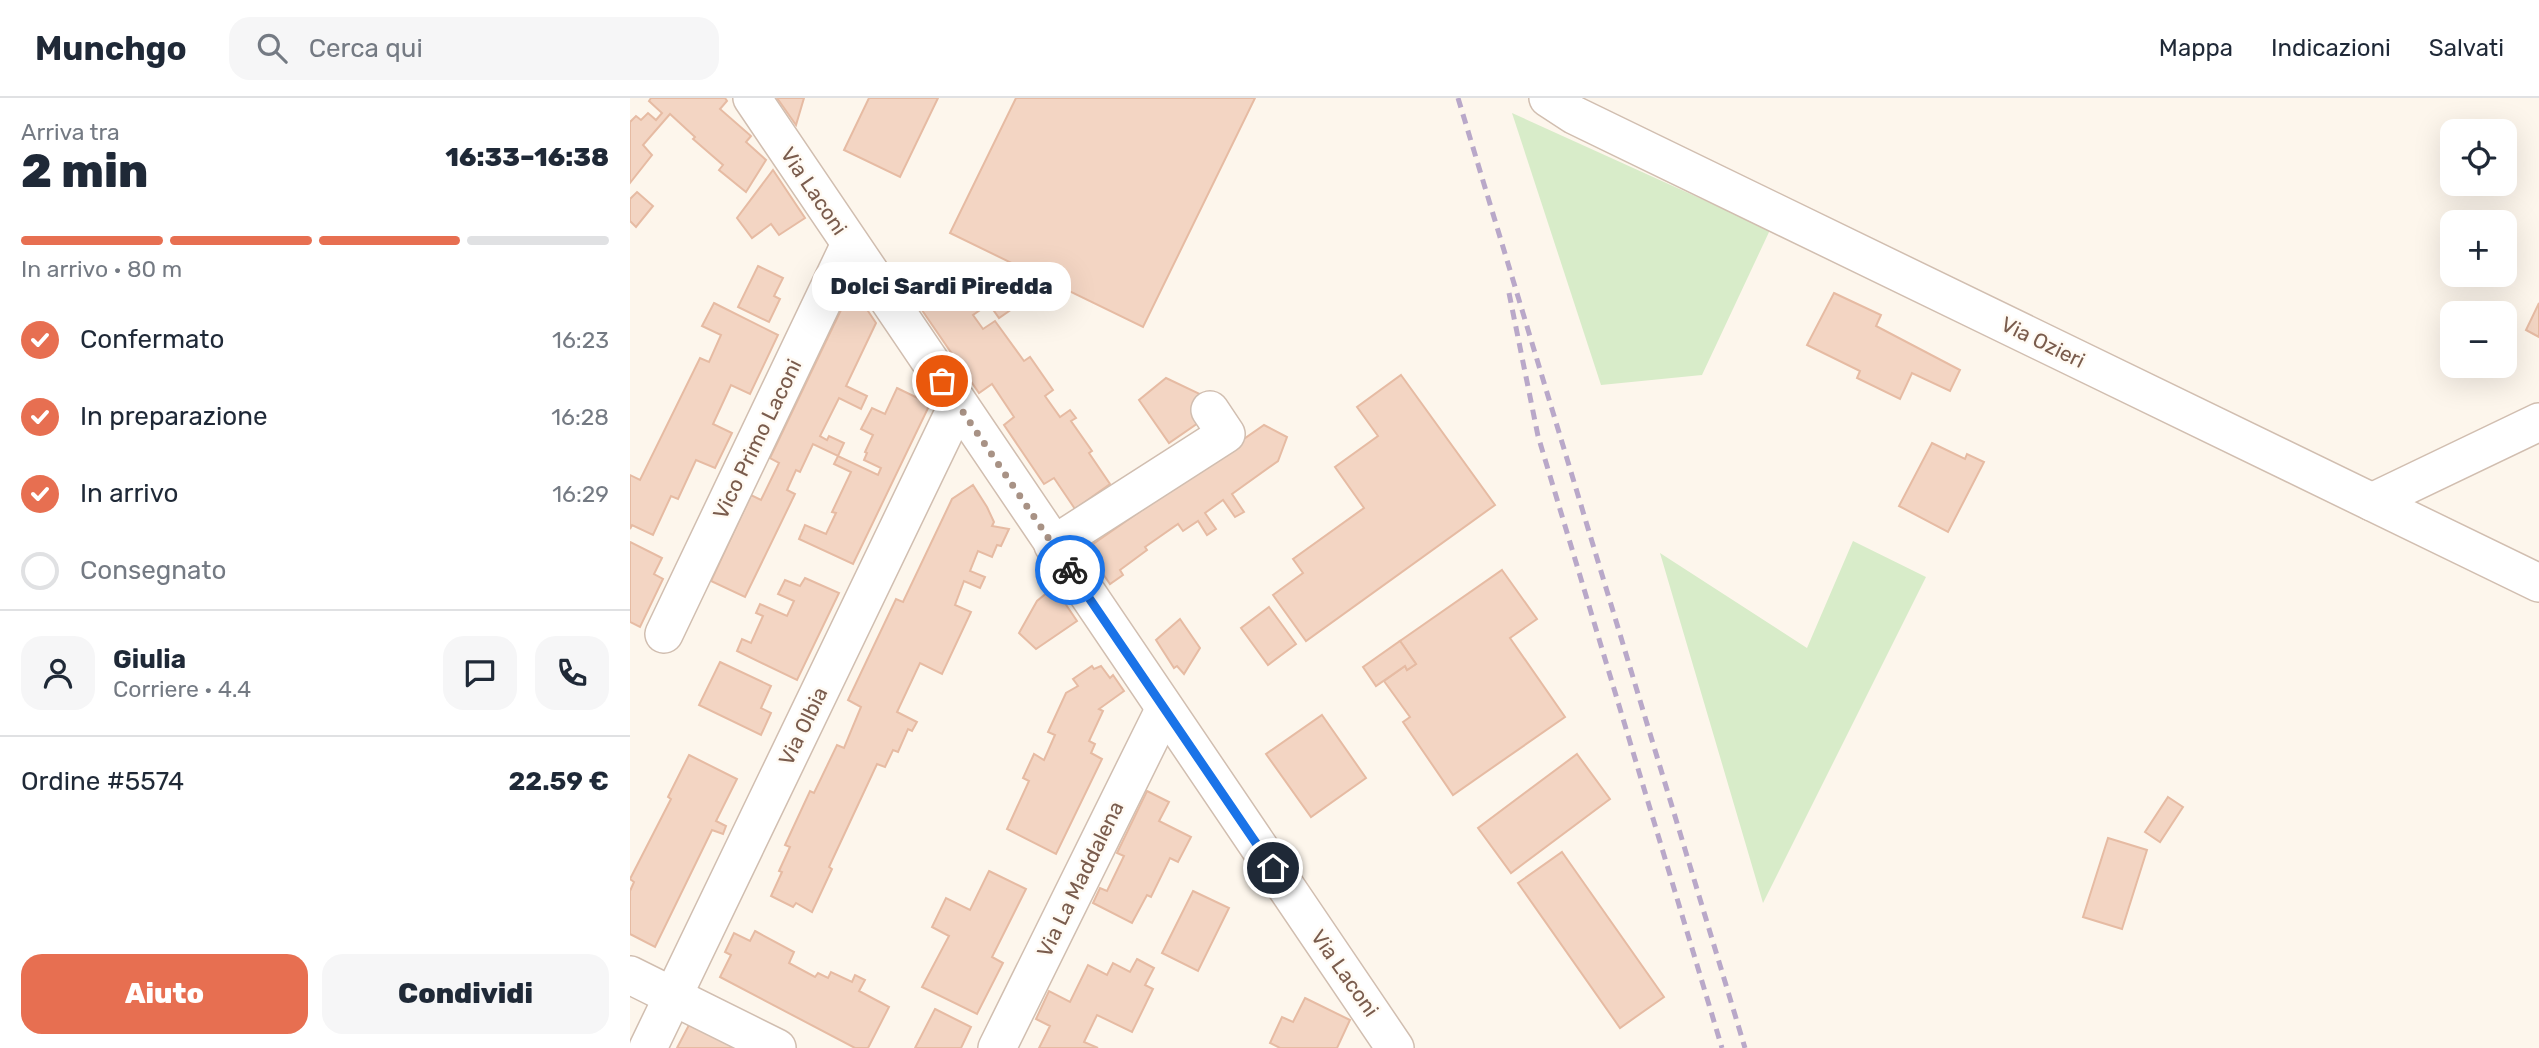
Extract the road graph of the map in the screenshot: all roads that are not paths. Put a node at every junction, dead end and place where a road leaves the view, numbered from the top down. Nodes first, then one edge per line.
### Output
1 (752, 98) edge
2 (1548, 98) edge
3 (850, 244) junction
4 (958, 404) junction
5 (1210, 410) dead end
6 (2539, 422) edge
7 (2372, 502) junction
8 (1053, 545) junction
9 (2539, 583) edge
10 (664, 634) dead end
11 (1164, 710) junction
12 (630, 975) edge
13 (673, 996) junction
14 (1382, 1041) edge
15 (648, 1048) edge
16 (777, 1048) edge
17 (997, 1048) edge

1 - 3 street, Via Laconi
2 - 7 street, Via Ozieri
3 - 4 street, Via Laconi
3 - 10 street, Vico Primo Laconi
4 - 8 street, Via Laconi
4 - 13 street, Via Olbia
5 - 8 street
6 - 7 street
7 - 9 street, Via Ozieri
8 - 11 street, Via Laconi
11 - 14 street, Via Laconi
11 - 17 street, Via La Maddalena
12 - 13 street
13 - 15 street, Via Olbia
13 - 16 street

